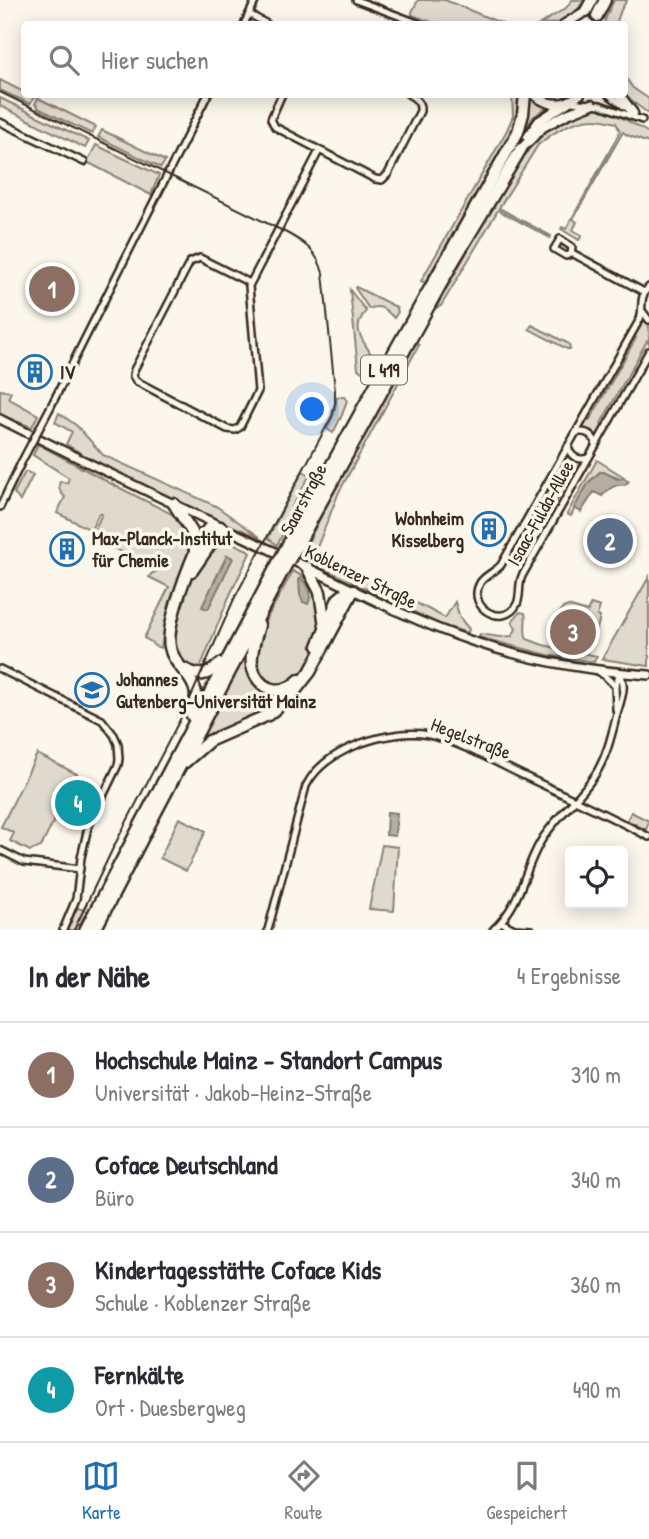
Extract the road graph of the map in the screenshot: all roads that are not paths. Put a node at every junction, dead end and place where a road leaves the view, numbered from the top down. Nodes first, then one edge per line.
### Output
1 (256, 0) edge
2 (356, 0) edge
3 (592, 0) edge
4 (605, 0) edge
5 (586, 11) junction
6 (249, 14) junction
7 (246, 21) edge
8 (262, 21) edge
9 (412, 21) edge
10 (570, 21) edge
11 (578, 21) edge
12 (596, 21) edge
13 (206, 98) edge
14 (280, 98) edge
15 (414, 98) edge
16 (525, 98) edge
17 (541, 98) edge
18 (574, 98) edge
19 (613, 98) edge
20 (622, 98) edge
21 (568, 102) junction
22 (592, 104) junction
23 (633, 113) junction
24 (642, 120) junction
25 (0, 122) edge
26 (649, 124) edge
27 (521, 149) junction
28 (320, 151) junction
29 (84, 162) dead end
30 (572, 253) dead end
31 (250, 283) junction
32 (647, 290) edge
33 (643, 312) junction
34 (649, 320) edge
35 (649, 351) edge
36 (0, 419) edge
37 (575, 434) junction
38 (568, 446) junction
39 (596, 446) junction
40 (589, 458) junction
41 (173, 504) junction
42 (0, 508) edge
43 (220, 527) junction
44 (291, 548) junction
45 (195, 552) junction
46 (282, 565) junction
47 (307, 567) junction
48 (186, 580) junction
49 (353, 591) junction
50 (264, 608) junction
51 (326, 627) junction
52 (228, 656) junction
53 (182, 668) junction
54 (0, 669) edge
55 (595, 669) junction
56 (620, 673) junction
57 (638, 674) junction
58 (649, 675) edge
59 (625, 685) junction
60 (615, 686) junction
61 (616, 717) junction
62 (186, 736) junction
63 (180, 767) junction
64 (576, 800) junction
65 (649, 837) edge
66 (0, 850) edge
67 (80, 869) junction
68 (501, 922) junction
69 (63, 930) edge
70 (85, 930) edge
71 (95, 930) edge
72 (268, 930) edge
73 (493, 930) edge
74 (531, 930) edge

1 - 6 street
2 - 9 street
3 - 5 highway
4 - 12 highway
5 - 10 main road
5 - 11 main road
6 - 7 street
6 - 8 street
13 - 42 street, bridge
14 - 28 street
15 - 28 street
16 - 44 highway, Saarstraße / L 419
17 - 21 main road
18 - 21 main road, L 419
19 - 23 street
20 - 23 main road
21 - 22 street
21 - 27 main road, Saarstraße / L 419
22 - 24 street
22 - 27 main road
23 - 24 street
24 - 26 street
25 - 29 street
27 - 44 highway, Saarstraße / L 419
28 - 31 street
30 - 32 street, Isaac-Fulda-Allee
31 - 31 street
32 - 33 street, Isaac-Fulda-Allee
33 - 34 street
33 - 37 street, Isaac-Fulda-Allee
35 - 39 street, Isaac-Fulda-Allee
36 - 41 main road, Koblenzer Straße
37 - 38 street, Isaac-Fulda-Allee
37 - 39 street, Isaac-Fulda-Allee
38 - 40 street, Isaac-Fulda-Allee
38 - 40 street, Isaac-Fulda-Allee
39 - 40 street, Isaac-Fulda-Allee
41 - 43 main road, Koblenzer Straße
41 - 45 highway
43 - 45 highway
43 - 47 main road, Koblenzer Straße
43 - 48 highway
44 - 46 highway, Saarstraße / L 419, bridge
45 - 48 highway
46 - 50 highway, Saarstraße / L 419
46 - 52 highway, Saarstraße / L 419
47 - 49 main road, Koblenzer Straße
47 - 51 highway
48 - 53 highway
49 - 51 highway
49 - 55 main road, Koblenzer Straße
49 - 63 highway
50 - 51 highway
50 - 63 highway, Saarstraße / L 419
52 - 53 highway
52 - 62 highway, Saarstraße / L 419
53 - 62 highway
54 - 67 street
55 - 56 main road, Koblenzer Straße
55 - 60 street
56 - 57 main road, Koblenzer Straße
56 - 59 street
56 - 60 street
57 - 58 main road, Koblenzer Straße
57 - 59 street
59 - 61 street
60 - 61 street
61 - 64 street
62 - 70 highway, Saarstraße / L 419
63 - 71 highway, Saarstraße / L 419
64 - 65 street, Hegelstraße
64 - 68 street
64 - 72 street, Hegelstraße
66 - 67 street
67 - 69 street
68 - 73 street
68 - 74 street

